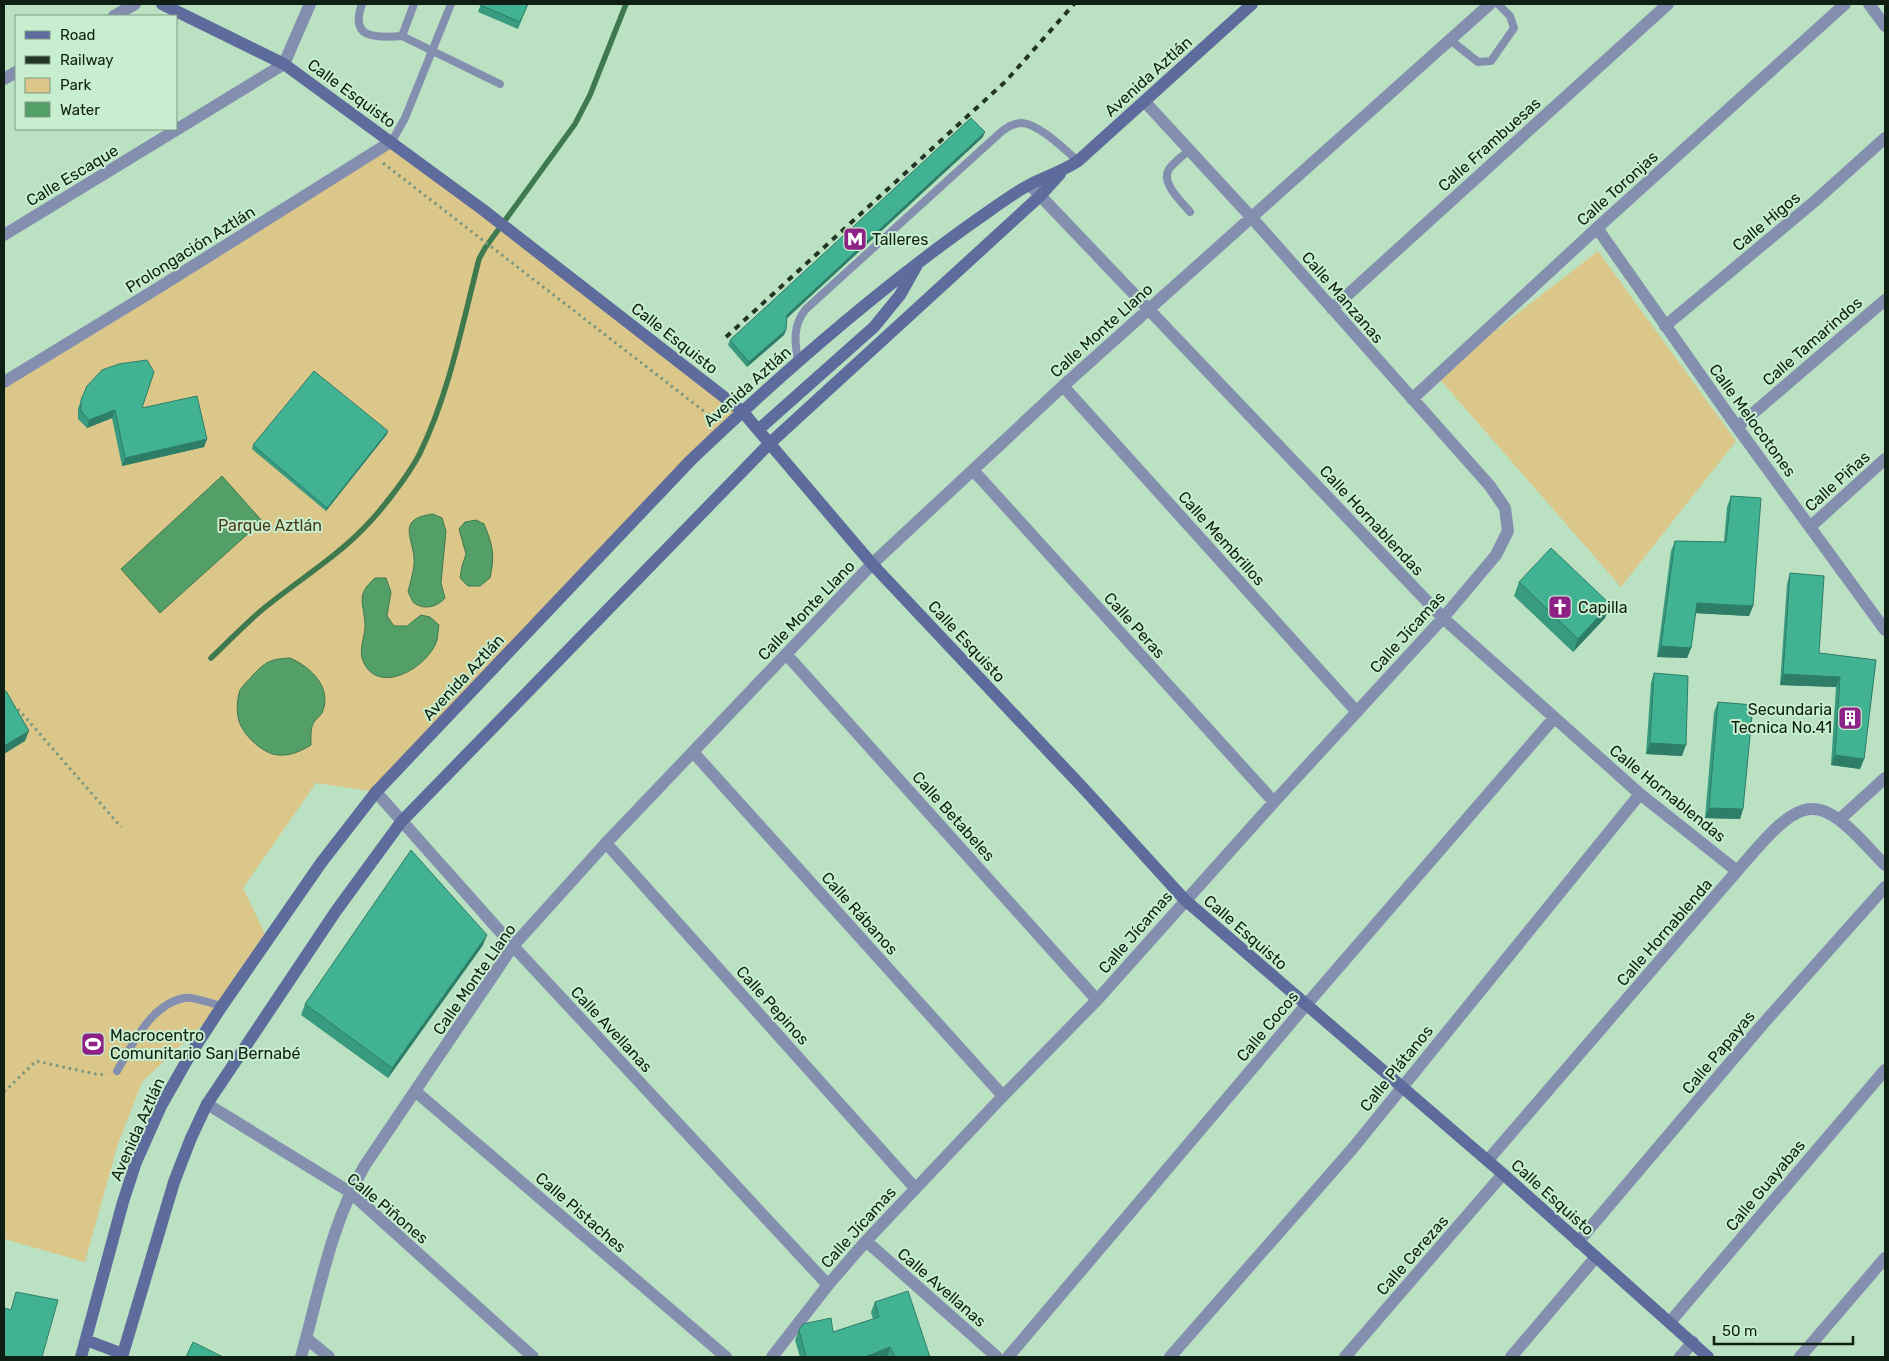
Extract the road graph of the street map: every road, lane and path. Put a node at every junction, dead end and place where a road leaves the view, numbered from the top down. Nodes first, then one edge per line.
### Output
1 (135, 4) edge
2 (162, 4) edge
3 (310, 4) edge
4 (362, 4) edge
5 (414, 4) edge
6 (451, 4) edge
7 (1252, 4) edge
8 (1490, 4) edge
9 (1498, 4) edge
10 (1668, 4) edge
11 (1845, 4) edge
12 (1869, 4) edge
13 (116, 15) edge
14 (1885, 26) edge
15 (402, 36) junction
16 (1449, 39) junction
17 (432, 52) junction
18 (284, 64) junction
19 (15, 73) edge
20 (4, 79) edge
21 (500, 84) dead end
22 (1145, 102) junction
23 (178, 129) edge
24 (176, 130) edge
25 (1885, 138) edge
26 (392, 141) junction
27 (1189, 150) junction
28 (371, 154) junction
29 (1078, 161) junction
30 (1064, 170) junction
31 (1030, 184) junction
32 (1040, 196) junction
33 (1190, 212) dead end
34 (1252, 218) junction
35 (1597, 228) junction
36 (4, 235) edge
37 (919, 261) junction
38 (1885, 300) edge
39 (1149, 308) junction
40 (1332, 309) junction
41 (1665, 326) junction
42 (798, 362) junction
43 (4, 382) edge
44 (1063, 386) junction
45 (1412, 399) junction
46 (742, 411) junction
47 (725, 427) junction
48 (1737, 427) junction
49 (758, 430) junction
50 (769, 444) junction
51 (1885, 459) edge
52 (973, 470) junction
53 (1507, 520) joint
54 (1810, 527) junction
55 (872, 564) junction
56 (1443, 618) junction
57 (1884, 627) edge
58 (786, 654) junction
59 (18, 710) edge
60 (1357, 712) junction
61 (1554, 718) junction
62 (693, 752) junction
63 (1885, 778) edge
64 (376, 792) junction
65 (1640, 794) junction
66 (1274, 802) junction
67 (1839, 820) junction
68 (401, 822) junction
69 (121, 828) dead end
70 (606, 844) junction
71 (1885, 865) edge
72 (1738, 871) junction
73 (1885, 887) edge
74 (1185, 900) junction
75 (513, 946) junction
76 (1097, 1000) junction
77 (1306, 1005) junction
78 (222, 1006) junction
79 (1885, 1070) edge
80 (117, 1071) joint
81 (1402, 1086) junction
82 (415, 1091) junction
83 (4, 1092) edge
84 (1003, 1096) junction
85 (207, 1104) junction
86 (1488, 1160) junction
87 (1503, 1174) junction
88 (915, 1188) junction
89 (350, 1192) junction
90 (866, 1241) junction
91 (1578, 1242) junction
92 (1596, 1257) junction
93 (1885, 1258) edge
94 (828, 1285) junction
95 (1670, 1322) junction
96 (306, 1338) junction
97 (86, 1340) junction
98 (1692, 1342) junction
99 (124, 1356) edge
100 (81, 1357) edge
101 (301, 1357) edge
102 (329, 1357) edge
103 (533, 1357) edge
104 (726, 1357) edge
105 (772, 1357) edge
106 (997, 1357) edge
107 (1008, 1357) edge
108 (1170, 1357) edge
109 (1345, 1357) edge
110 (1511, 1357) edge
111 (1680, 1357) edge
112 (1708, 1357) edge
113 (1800, 1357) edge

1 - 13 street
2 - 18 main road, Calle Esquisto
3 - 18 street
4 - 15 lane
5 - 15 lane
6 - 17 lane
7 - 22 main road, Avenida Aztlán
8 - 16 street, Calle Monte Llano
9 - 16 lane
10 - 40 street, Calle Frambuesas
11 - 35 street, Calle Toronjas
12 - 14 street
15 - 17 lane
16 - 34 street, Calle Monte Llano
17 - 21 lane
17 - 26 lane
18 - 23 street, Calle Escaque
18 - 26 main road, Calle Esquisto
19 - 20 street
22 - 27 street, Calle Manzanas
22 - 29 main road, Avenida Aztlán
24 - 36 street, Calle Escaque
25 - 41 street, Calle Higos
26 - 28 street, Prolongación Aztlán
26 - 46 main road, Calle Esquisto
27 - 33 lane
27 - 34 street, Calle Manzanas
28 - 43 street, Prolongación Aztlán
28 - 47 path
29 - 30 main road, Avenida Aztlán
29 - 42 lane
30 - 31 main road, Avenida Aztlán
30 - 32 main road, Avenida Aztlán
31 - 32 street, Calle Hornablendas
31 - 37 main road, Avenida Aztlán
32 - 39 street, Calle Hornablendas
32 - 50 main road, Avenida Aztlán
34 - 39 street, Calle Monte Llano
34 - 40 street, Calle Manzanas
35 - 41 street, Calle Melocotones
35 - 45 street, Calle Toronjas
37 - 42 main road, Avenida Aztlán
37 - 49 main road
38 - 48 street, Calle Tamarindos
39 - 44 street, Calle Monte Llano
39 - 56 street, Calle Hornablendas
40 - 45 street, Calle Manzanas
41 - 48 street, Calle Melocotones
42 - 46 main road, Avenida Aztlán
44 - 52 street, Calle Monte Llano
44 - 60 street, Calle Membrillos
45 - 53 street, Calle Manzanas
46 - 47 main road, Avenida Aztlán
46 - 49 main road, Calle Esquisto
47 - 64 main road, Avenida Aztlán
48 - 54 street, Calle Melocotones
49 - 50 main road, Calle Esquisto
50 - 55 main road, Calle Esquisto
50 - 68 main road, Avenida Aztlán
51 - 54 street, Calle Piñas
52 - 55 street, Calle Monte Llano
52 - 66 street, Calle Peras
53 - 56 street, Calle Jícamas
54 - 57 street, Calle Melocotones
55 - 58 street, Calle Monte Llano
55 - 74 main road, Calle Esquisto
56 - 60 street, Calle Jícamas
56 - 61 street, Calle Hornablendas
58 - 62 street, Calle Monte Llano
58 - 76 street, Calle Betabeles
59 - 69 path
60 - 66 street, Calle Jícamas
61 - 65 street, Calle Hornablendas
61 - 77 street, Calle Cocos
62 - 70 street, Calle Monte Llano
62 - 84 street, Calle Rábanos
63 - 67 street
64 - 68 street, Calle Avellanas
64 - 78 main road, Avenida Aztlán
65 - 72 street, Calle Hornablendas
65 - 81 street, Calle Plátanos
66 - 74 street, Calle Jícamas
67 - 71 street, Calle Hornablenda
67 - 72 street, Calle Hornablenda
68 - 75 street, Calle Avellanas
68 - 85 main road, Avenida Aztlán
70 - 75 street, Calle Monte Llano
70 - 88 street, Calle Pepinos
72 - 86 street, Calle Hornablenda
73 - 91 street, Calle Papayas
74 - 76 street, Calle Jícamas
74 - 77 main road, Calle Esquisto
75 - 82 street, Calle Monte Llano
75 - 94 street, Calle Avellanas
76 - 84 street, Calle Jícamas
77 - 81 main road, Calle Esquisto
77 - 107 street, Calle Cocos
78 - 80 lane
78 - 97 main road, Avenida Aztlán
79 - 95 street, Calle Guayabas
80 - 83 path
81 - 86 main road, Calle Esquisto
81 - 108 street, Calle Plátanos
82 - 89 street, Calle Monte Llano
82 - 104 street, Calle Pistaches
84 - 88 street, Calle Jícamas
85 - 89 street, Calle Piñones
85 - 99 main road, Avenida Aztlán
86 - 87 main road, Calle Esquisto
87 - 91 main road, Calle Esquisto
87 - 109 street, Calle Cerezas
88 - 90 street, Calle Jícamas
89 - 96 street, Calle Monte Llano
89 - 103 street, Calle Piñones
90 - 94 street, Calle Jícamas
90 - 106 street, Calle Avellanas
91 - 92 main road, Calle Esquisto
92 - 95 main road, Calle Esquisto
92 - 110 street
93 - 113 street
94 - 105 street, Calle Jícamas
95 - 98 main road, Calle Esquisto
96 - 101 street, Calle Monte Llano
96 - 102 street
97 - 99 main road
97 - 100 main road, Avenida Aztlán
98 - 111 street
98 - 112 main road, Calle Esquisto

